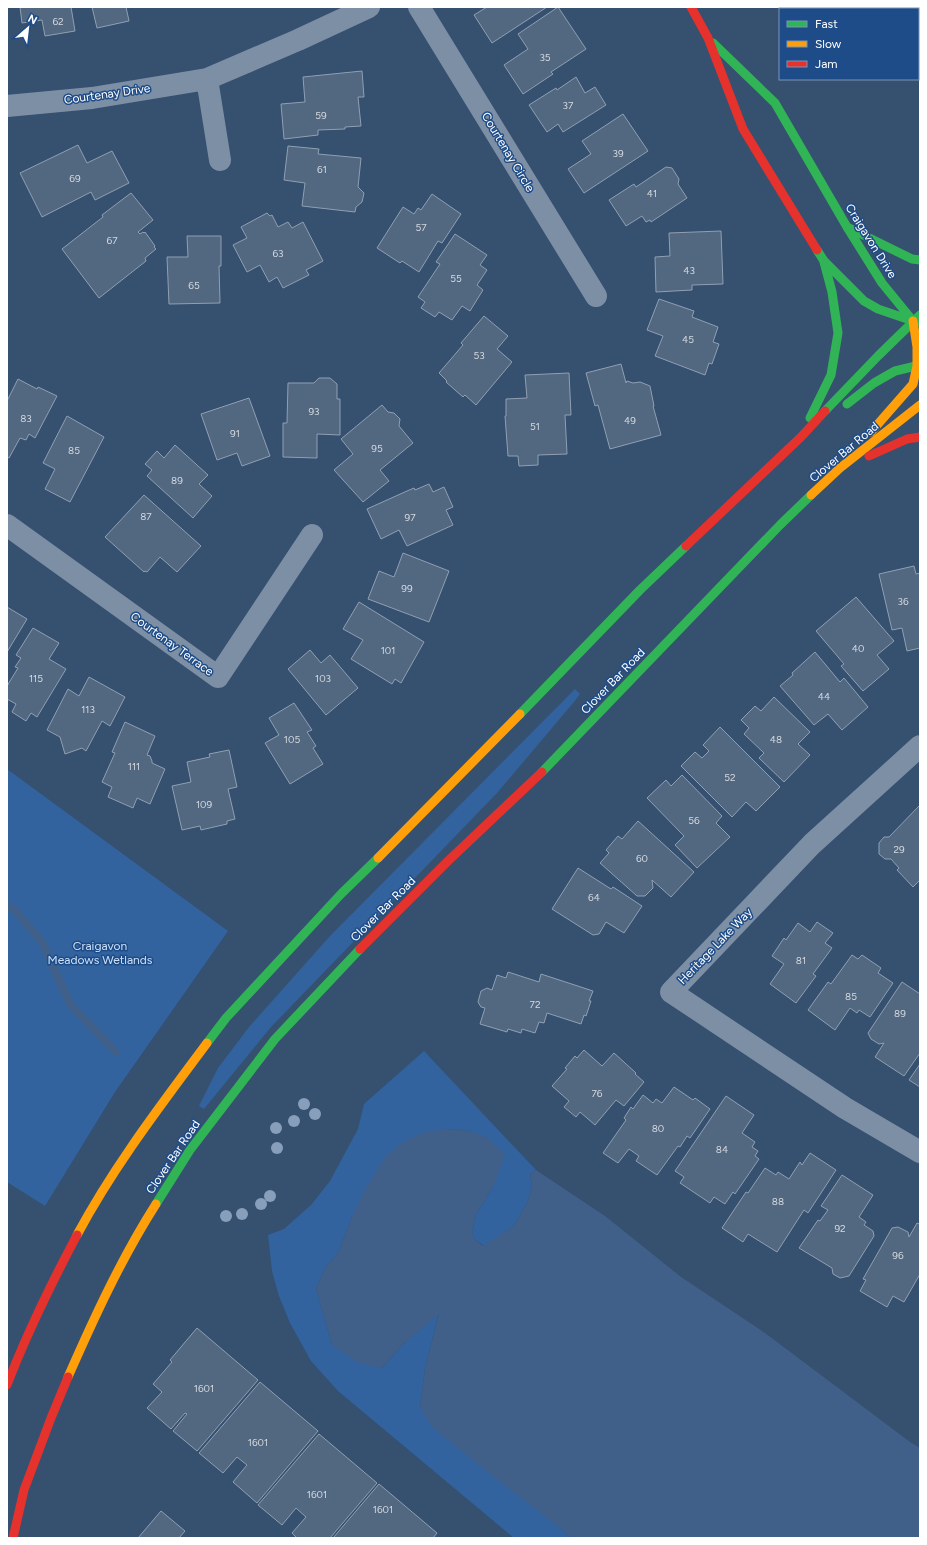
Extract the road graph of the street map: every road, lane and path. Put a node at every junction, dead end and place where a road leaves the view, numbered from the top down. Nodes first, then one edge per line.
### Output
1 (369, 7) edge
2 (420, 7) edge
3 (691, 7) edge
4 (708, 38) junction
5 (207, 79) junction
6 (7, 106) edge
7 (220, 160) dead end
8 (847, 227) junction
9 (920, 260) edge
10 (824, 261) junction
11 (596, 296) dead end
12 (918, 320) edge
13 (918, 366) edge
14 (920, 405) edge
15 (801, 437) junction
16 (920, 437) edge
17 (840, 468) junction
18 (7, 525) edge
19 (312, 535) dead end
20 (920, 746) edge
21 (920, 1152) edge
22 (7, 1385) edge
23 (13, 1538) edge

1 - 5 street, Courtenay Drive
2 - 11 street, Courtenay Circle
3 - 4 main road, Craigavon Drive
4 - 8 main road, Craigavon Drive
4 - 10 main road, Craigavon Drive
5 - 6 street, Courtenay Drive
5 - 7 street
8 - 9 main road
8 - 12 main road, Craigavon Drive
10 - 12 main road, Craigavon Drive
10 - 15 main road
12 - 13 main road
12 - 15 main road
13 - 15 main road
13 - 17 main road
14 - 17 main road, Clover Bar Road
15 - 22 main road
16 - 17 main road
17 - 23 main road, Clover Bar Road
18 - 19 street, Courtenay Terrace
20 - 21 street, Heritage Lake Way

